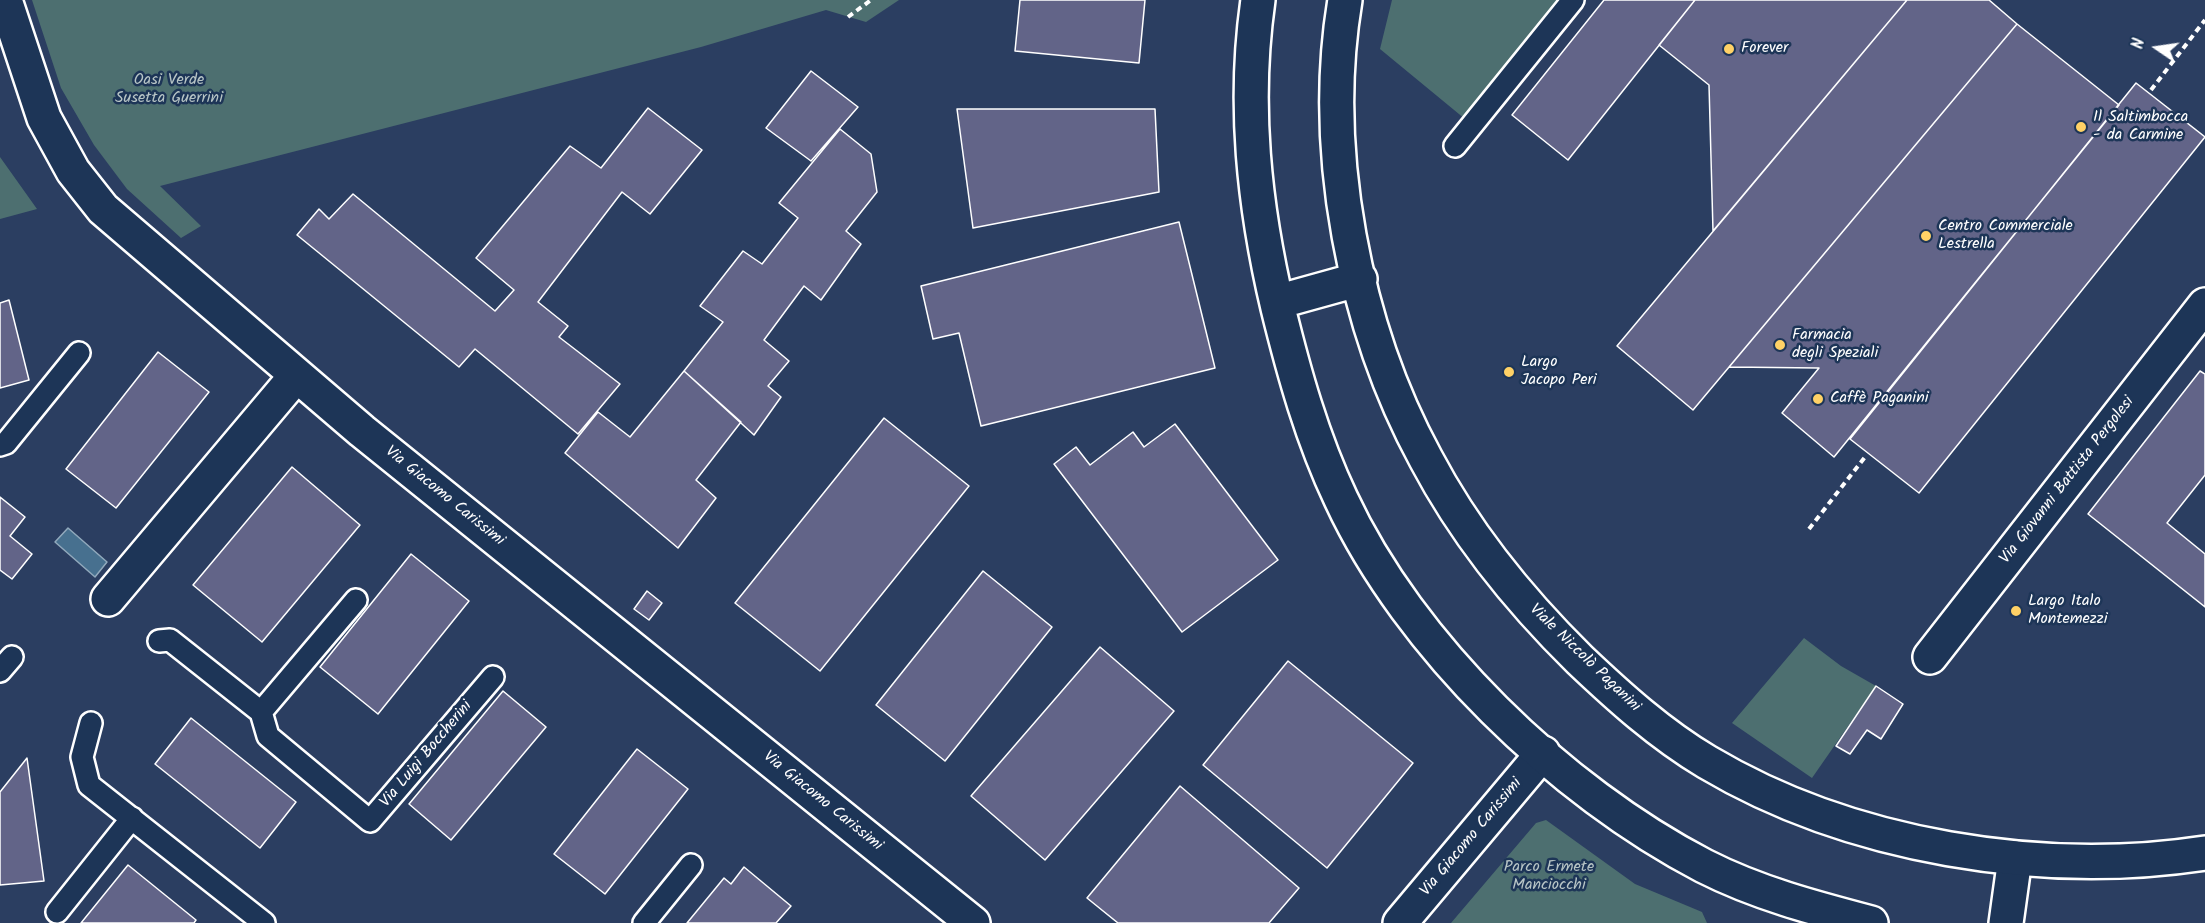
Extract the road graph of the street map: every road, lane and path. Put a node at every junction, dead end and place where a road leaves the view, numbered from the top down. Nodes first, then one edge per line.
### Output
1 (5, 0) edge
2 (871, 0) edge
3 (1258, 0) edge
4 (1345, 0) edge
5 (1573, 0) edge
6 (848, 17) dead end
7 (2205, 20) edge
8 (2151, 90) dead end
9 (1455, 146) dead end
10 (1360, 279) junction
11 (1277, 302) junction
12 (2205, 304) edge
13 (80, 353) dead end
14 (296, 376) junction
15 (0, 445) edge
16 (1865, 457) dead end
17 (1809, 529) dead end
18 (108, 599) dead end
19 (356, 600) dead end
20 (159, 641) dead end
21 (1930, 657) dead end
22 (493, 677) dead end
23 (261, 712) junction
24 (91, 723) dead end
25 (1544, 753) junction
26 (132, 818) junction
27 (2205, 853) edge
28 (2015, 858) junction
29 (690, 865) dead end
30 (57, 912) dead end
31 (264, 923) edge
32 (644, 923) edge
33 (973, 923) edge
34 (1400, 923) edge
35 (1871, 923) edge
36 (2006, 923) edge

1 - 14 street, Via Giacomo Carissimi
2 - 6 path
3 - 11 street
4 - 10 street, Viale Niccolò Paganini
5 - 9 lane
7 - 8 path
10 - 11 street
10 - 28 street, Viale Niccolò Paganini
11 - 25 street
12 - 21 street, Via Giovanni Battista Pergolesi
13 - 15 lane
14 - 18 street
14 - 33 street, Via Giacomo Carissimi
16 - 17 path
19 - 23 lane
20 - 23 lane, Via Luigi Boccherini
22 - 23 lane, Via Luigi Boccherini
24 - 26 lane
25 - 34 street, Via Giacomo Carissimi
25 - 35 street
26 - 30 lane
26 - 31 lane
27 - 28 street, Viale Niccolò Paganini
28 - 36 street
29 - 32 lane

